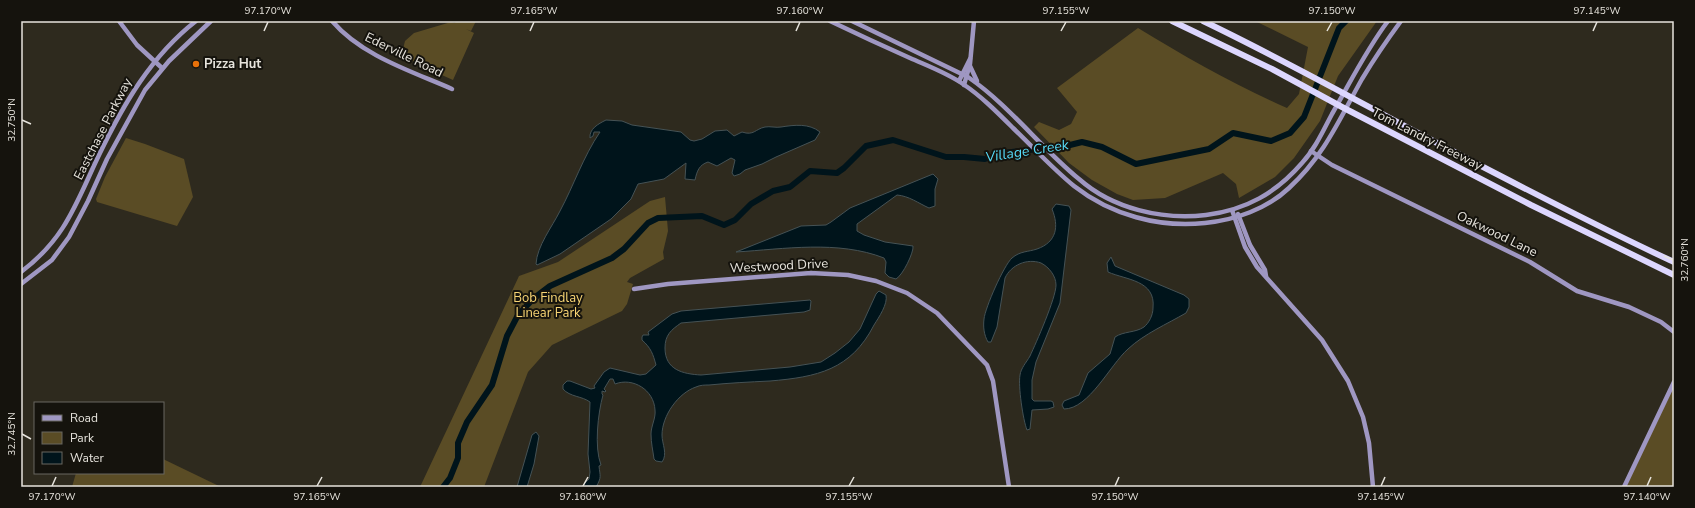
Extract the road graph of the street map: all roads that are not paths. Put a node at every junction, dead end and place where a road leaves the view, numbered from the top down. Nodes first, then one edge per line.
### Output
1 (119, 21) edge
2 (196, 21) edge
3 (211, 21) edge
4 (332, 21) edge
5 (830, 21) edge
6 (852, 21) edge
7 (974, 21) edge
8 (1172, 21) edge
9 (1203, 21) edge
10 (1388, 21) edge
11 (1401, 21) edge
12 (155, 62) junction
13 (970, 62) junction
14 (162, 68) junction
15 (965, 74) junction
16 (959, 81) junction
17 (964, 85) junction
18 (980, 85) junction
19 (452, 90) dead end
20 (109, 135) junction
21 (118, 139) junction
22 (1310, 152) junction
23 (1318, 157) junction
24 (81, 197) junction
25 (1234, 210) junction
26 (1237, 216) junction
27 (74, 229) junction
28 (1674, 262) edge
29 (21, 272) edge
30 (1674, 275) edge
31 (21, 284) edge
32 (634, 289) dead end
33 (1674, 332) edge
34 (1674, 382) edge
35 (1009, 487) edge
36 (1373, 487) edge
37 (1624, 487) edge

1 - 12 main road
2 - 12 main road, Eastchase Parkway
3 - 14 main road, Eastchase Parkway
4 - 19 main road, Ederville Road
5 - 16 main road
6 - 15 main road
7 - 13 main road
8 - 30 highway, Tom Landry Freeway
9 - 28 highway, Tom Landry Freeway
10 - 22 main road
11 - 23 main road
12 - 14 main road
12 - 20 main road, Eastchase Parkway
13 - 15 main road
13 - 18 main road
14 - 21 main road, Eastchase Parkway
15 - 16 main road
15 - 17 main road
15 - 18 main road
16 - 17 main road
17 - 26 main road
18 - 25 main road
20 - 21 main road
20 - 24 main road, Eastchase Parkway
21 - 27 main road, Eastchase Parkway
22 - 23 main road, Oakwood Lane
22 - 25 main road
23 - 26 main road
23 - 33 main road, Oakwood Lane
24 - 27 main road
24 - 29 main road
25 - 26 main road
26 - 36 main road
27 - 31 main road
32 - 35 main road, Westwood Drive
34 - 37 main road

